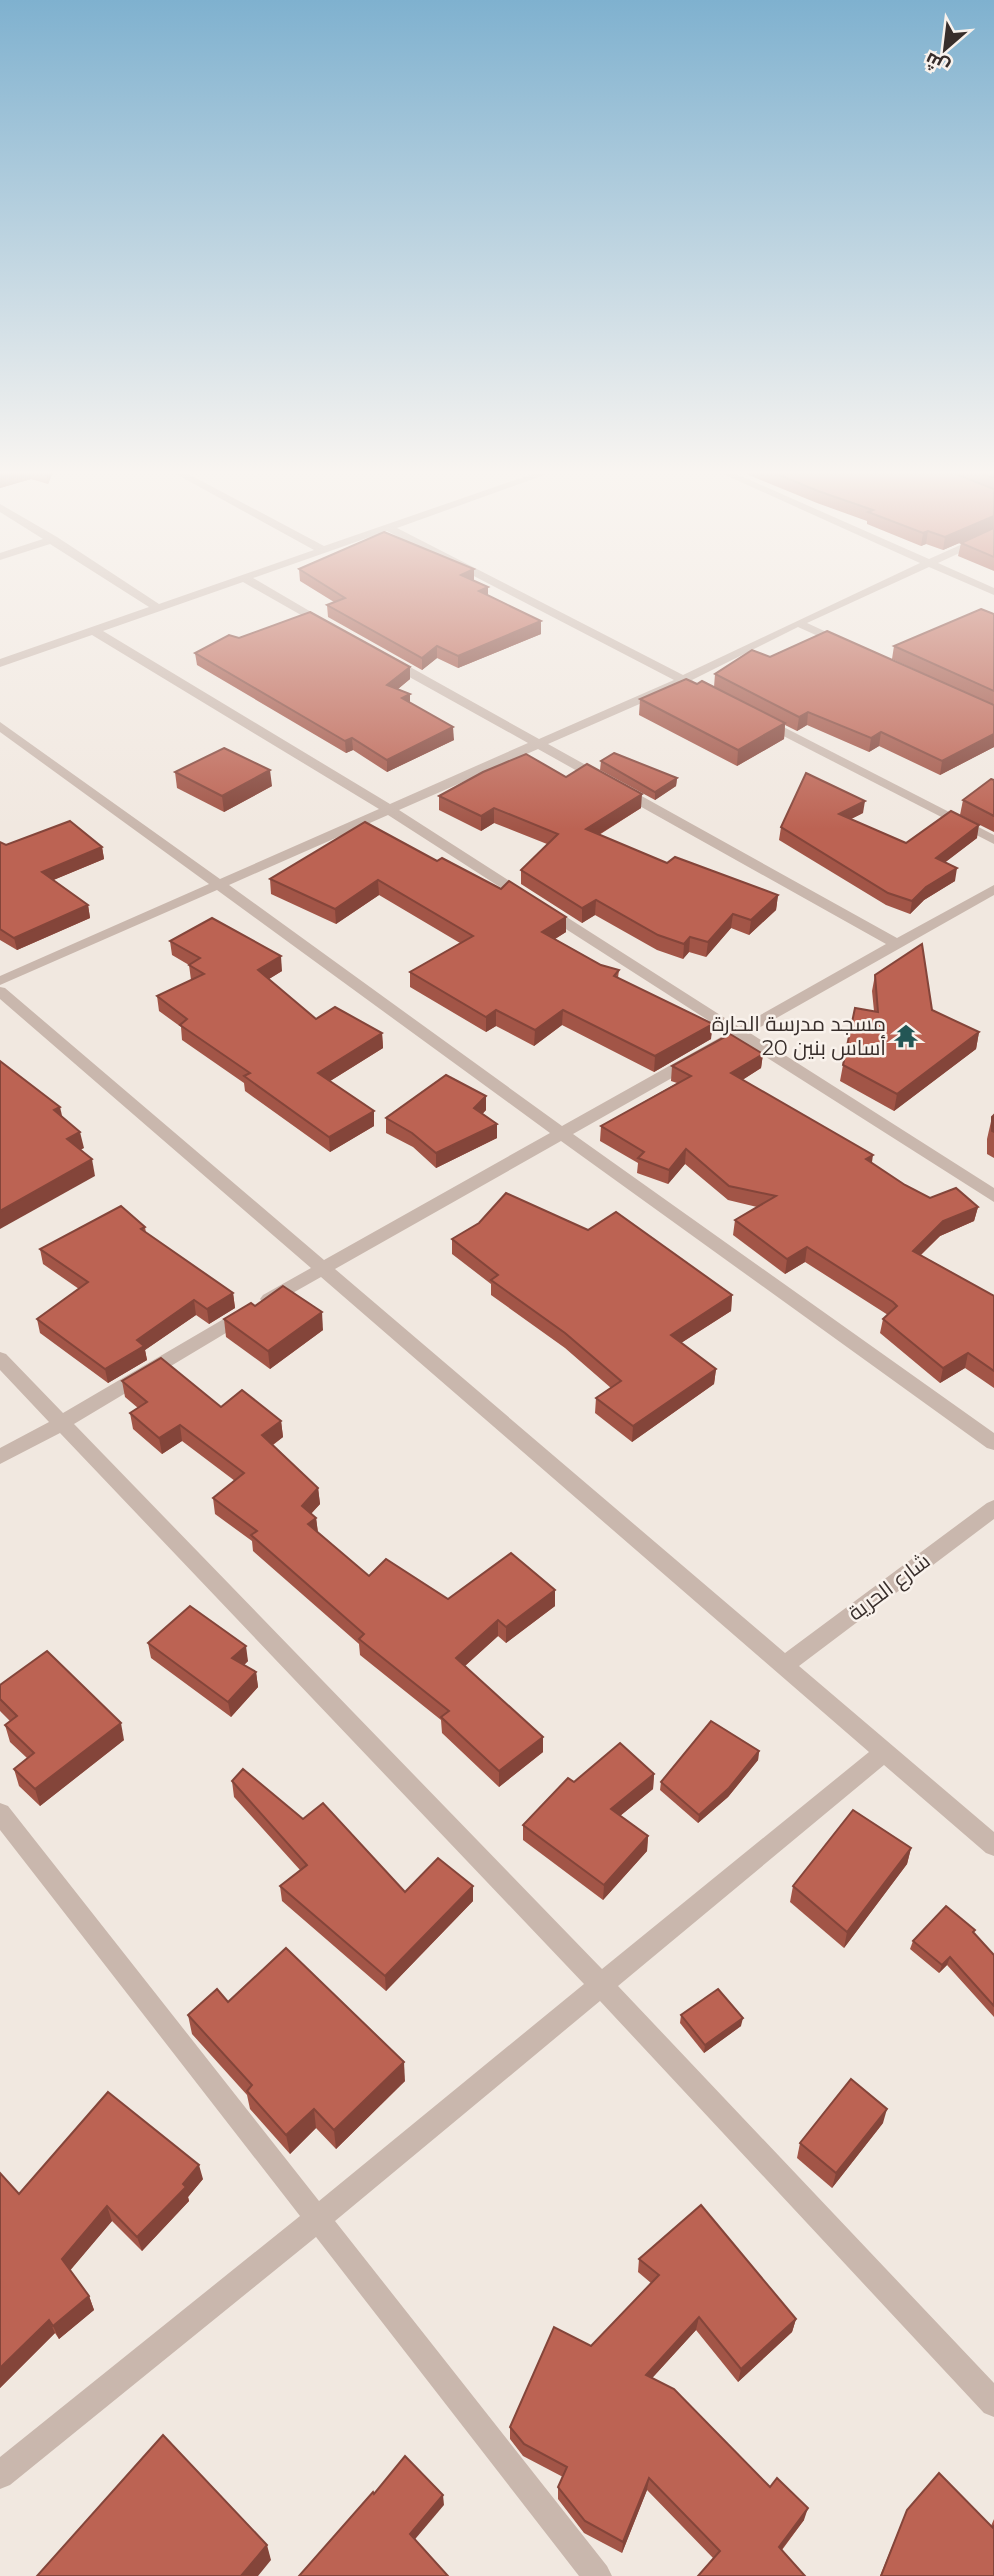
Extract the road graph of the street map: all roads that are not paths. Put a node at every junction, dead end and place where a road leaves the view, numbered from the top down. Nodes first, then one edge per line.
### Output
1 (130, 589) edge
2 (211, 589) edge
3 (264, 589) edge
4 (508, 589) edge
5 (870, 589) edge
6 (158, 607) junction
7 (798, 623) junction
8 (93, 630) junction
9 (337, 631) edge
10 (372, 651) edge
11 (859, 651) edge
12 (0, 663) edge
13 (690, 683) junction
14 (758, 718) edge
15 (0, 726) edge
16 (536, 744) junction
17 (388, 809) junction
18 (994, 840) edge
19 (218, 885) junction
20 (994, 890) edge
21 (895, 943) junction
22 (0, 981) edge
23 (0, 992) edge
24 (737, 1034) junction
25 (562, 1134) junction
26 (994, 1196) edge
27 (320, 1269) junction
28 (0, 1359) edge
29 (62, 1423) junction
30 (994, 1443) edge
31 (0, 1457) edge
32 (994, 1508) edge
33 (785, 1665) junction
34 (884, 1752) junction
35 (0, 1813) edge
36 (994, 1846) edge
37 (602, 1986) junction
38 (316, 2220) junction
39 (994, 2403) edge
40 (0, 2475) edge
41 (597, 2576) edge

1 - 6 street
2 - 6 street
3 - 9 street
4 - 13 street
5 - 7 street
6 - 8 street
7 - 11 street
7 - 13 street
8 - 12 street
8 - 17 street
10 - 16 street
13 - 16 street
14 - 18 street
15 - 19 street
16 - 17 street
16 - 21 street
17 - 19 street
17 - 24 street
19 - 22 street
19 - 25 street
20 - 21 street
21 - 24 street
23 - 27 street
24 - 25 street
24 - 26 street
25 - 27 street
25 - 30 street
27 - 29 street
27 - 33 street
28 - 29 street
29 - 31 street
29 - 37 street
32 - 33 street, شارع الحرية
33 - 34 street
34 - 36 street
34 - 37 street
35 - 38 street
37 - 38 street
37 - 39 street
38 - 40 street
38 - 41 street

